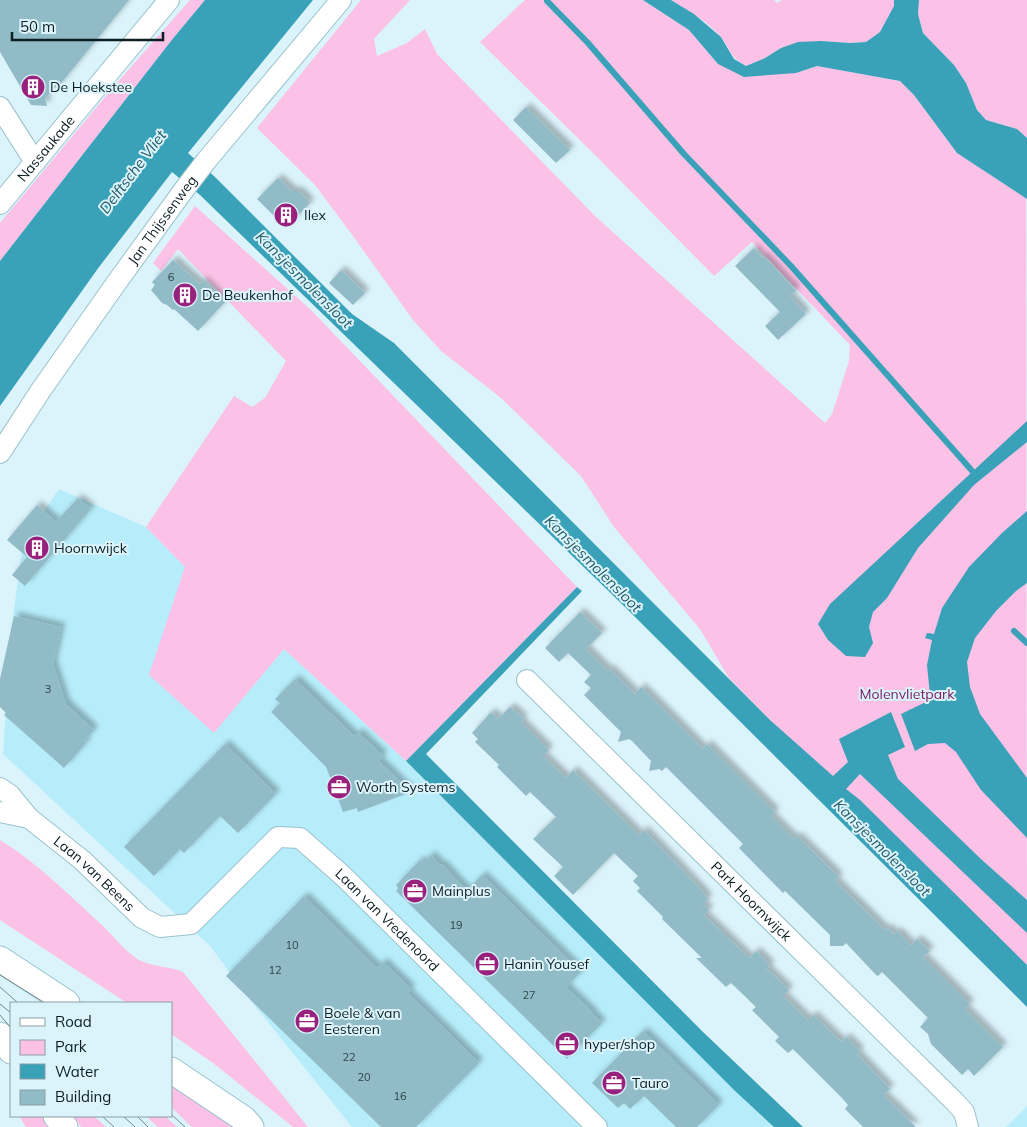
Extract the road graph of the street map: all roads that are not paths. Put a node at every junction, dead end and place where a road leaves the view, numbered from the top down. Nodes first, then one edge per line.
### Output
1 (169, 0) edge
2 (340, 0) edge
3 (0, 107) edge
4 (36, 162) junction
5 (0, 204) edge
6 (0, 453) edge
7 (527, 680) dead end
8 (0, 788) edge
9 (0, 812) edge
10 (29, 818) junction
11 (160, 927) joint
12 (0, 959) edge
13 (65, 1002) edge
14 (0, 1035) edge
15 (10, 1049) edge
16 (172, 1071) edge
17 (57, 1117) edge
18 (65, 1127) edge
19 (251, 1127) edge
20 (597, 1127) edge
21 (968, 1127) edge

1 - 4 street, Nassaukade
2 - 6 street, Jan Thijssenweg
3 - 4 street
4 - 5 street, Nassaukade
7 - 21 street, Park Hoornwijck
8 - 10 street, Laan van Beens
9 - 10 street, Laan van Beens
10 - 11 street, Laan van Beens
11 - 20 street, Laan van Vredenoord
12 - 13 main road
14 - 15 main road
16 - 19 main road
17 - 18 main road

